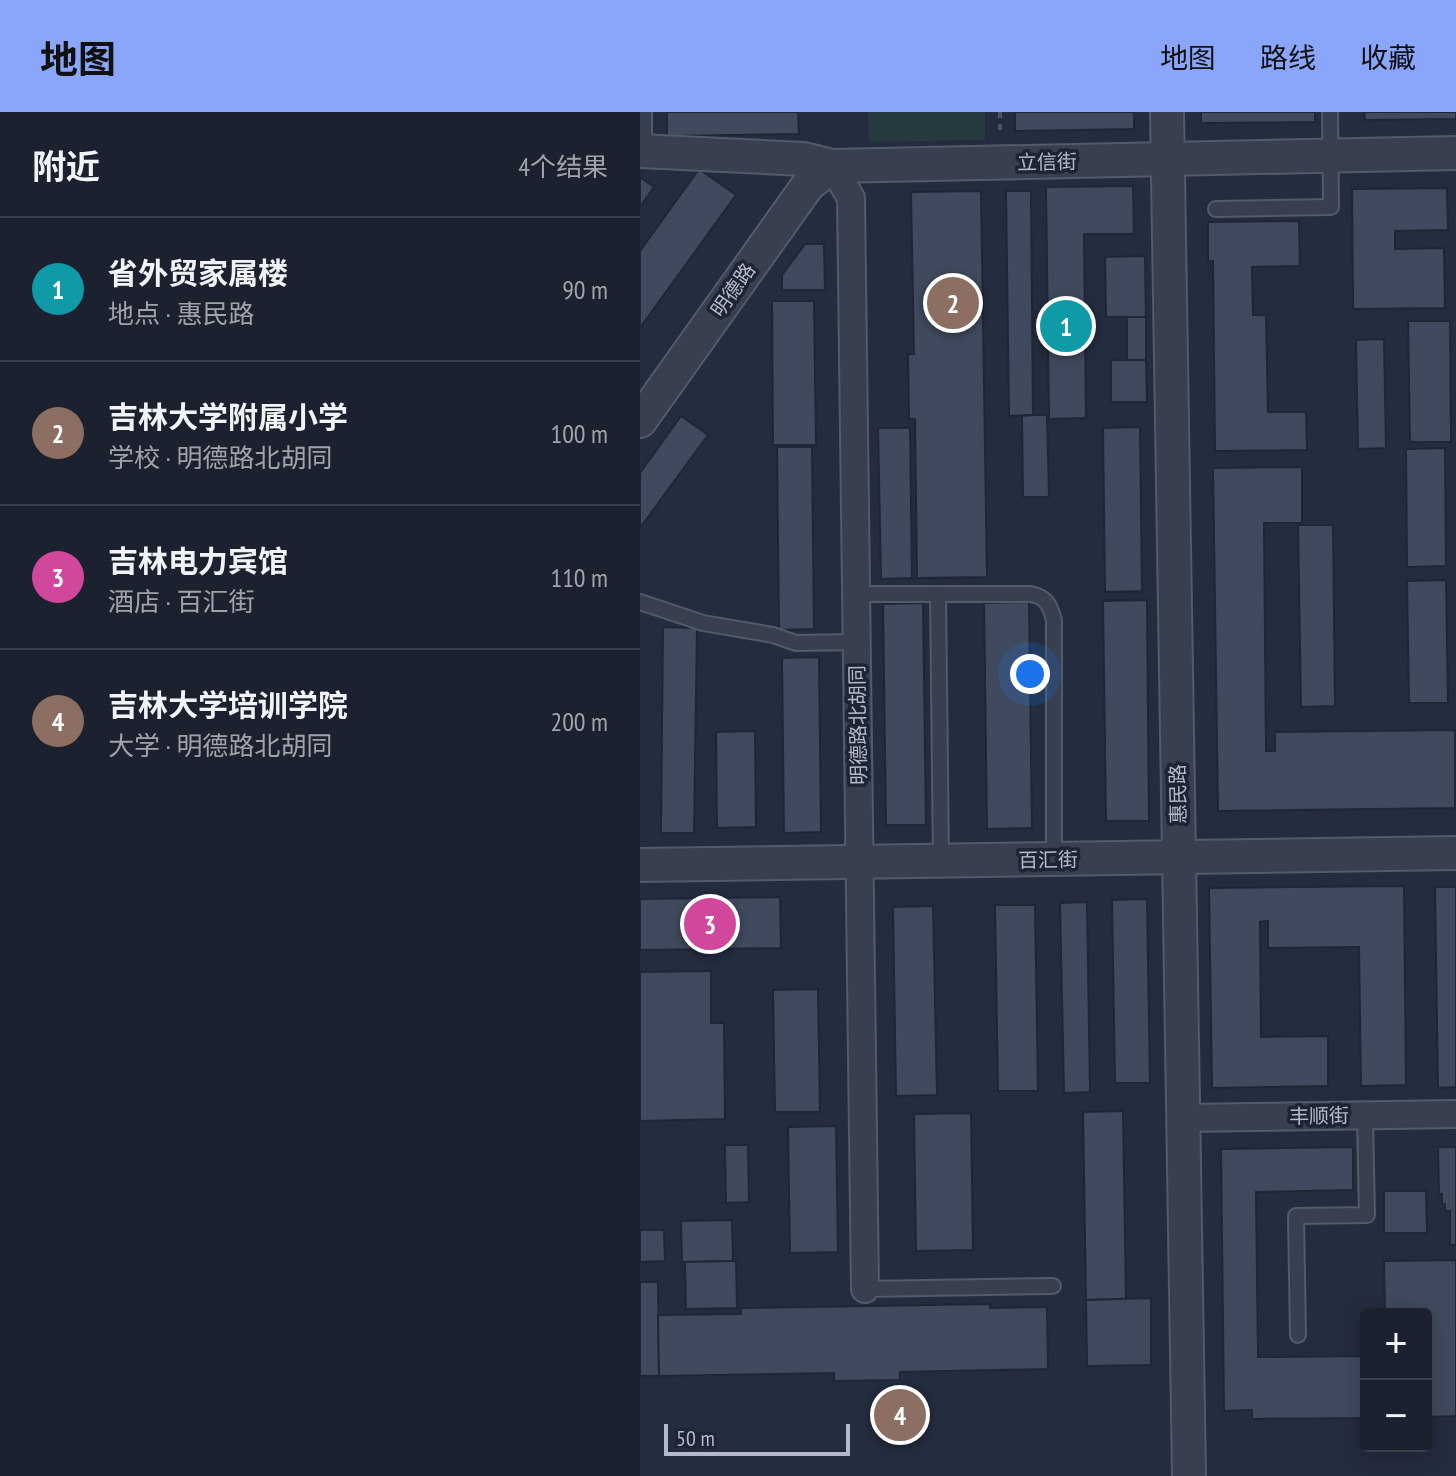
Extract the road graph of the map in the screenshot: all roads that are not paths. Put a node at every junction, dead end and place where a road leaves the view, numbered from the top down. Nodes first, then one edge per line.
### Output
1 (644, 112) edge
2 (1167, 112) edge
3 (1330, 112) edge
4 (642, 152) edge
5 (1456, 153) edge
6 (1331, 156) junction
7 (1168, 159) junction
8 (832, 166) junction
9 (1216, 209) dead end
10 (640, 421) edge
11 (856, 594) junction
12 (938, 594) junction
13 (640, 602) edge
14 (857, 642) junction
15 (1456, 853) edge
16 (1180, 858) junction
17 (1054, 860) junction
18 (941, 861) junction
19 (860, 862) junction
20 (640, 865) edge
21 (1456, 1114) edge
22 (1365, 1116) junction
23 (1183, 1118) junction
24 (1053, 1286) dead end
25 (865, 1289) joint
26 (1298, 1335) dead end
27 (1189, 1476) edge

1 - 4 lane
2 - 7 street, 惠民路
3 - 6 lane
4 - 8 street, 立信街
5 - 6 street, 立信街
6 - 7 street, 立信街
6 - 9 lane
7 - 8 street, 立信街
7 - 16 street, 惠民路
8 - 10 street, 明德路
8 - 11 street, 明德路北胡同
11 - 12 lane
11 - 14 street, 明德路北胡同
12 - 17 lane
12 - 18 lane
13 - 14 lane
14 - 19 street, 明德路北胡同
15 - 16 street, 百汇街
16 - 17 street, 百汇街
16 - 23 street, 惠民路
17 - 18 street, 百汇街
18 - 19 street, 百汇街
19 - 20 street, 百汇街
19 - 25 street, 明德路北胡同
21 - 22 street, 丰顺街
22 - 23 street, 丰顺街
22 - 26 lane
23 - 27 street, 惠民路
24 - 25 lane

